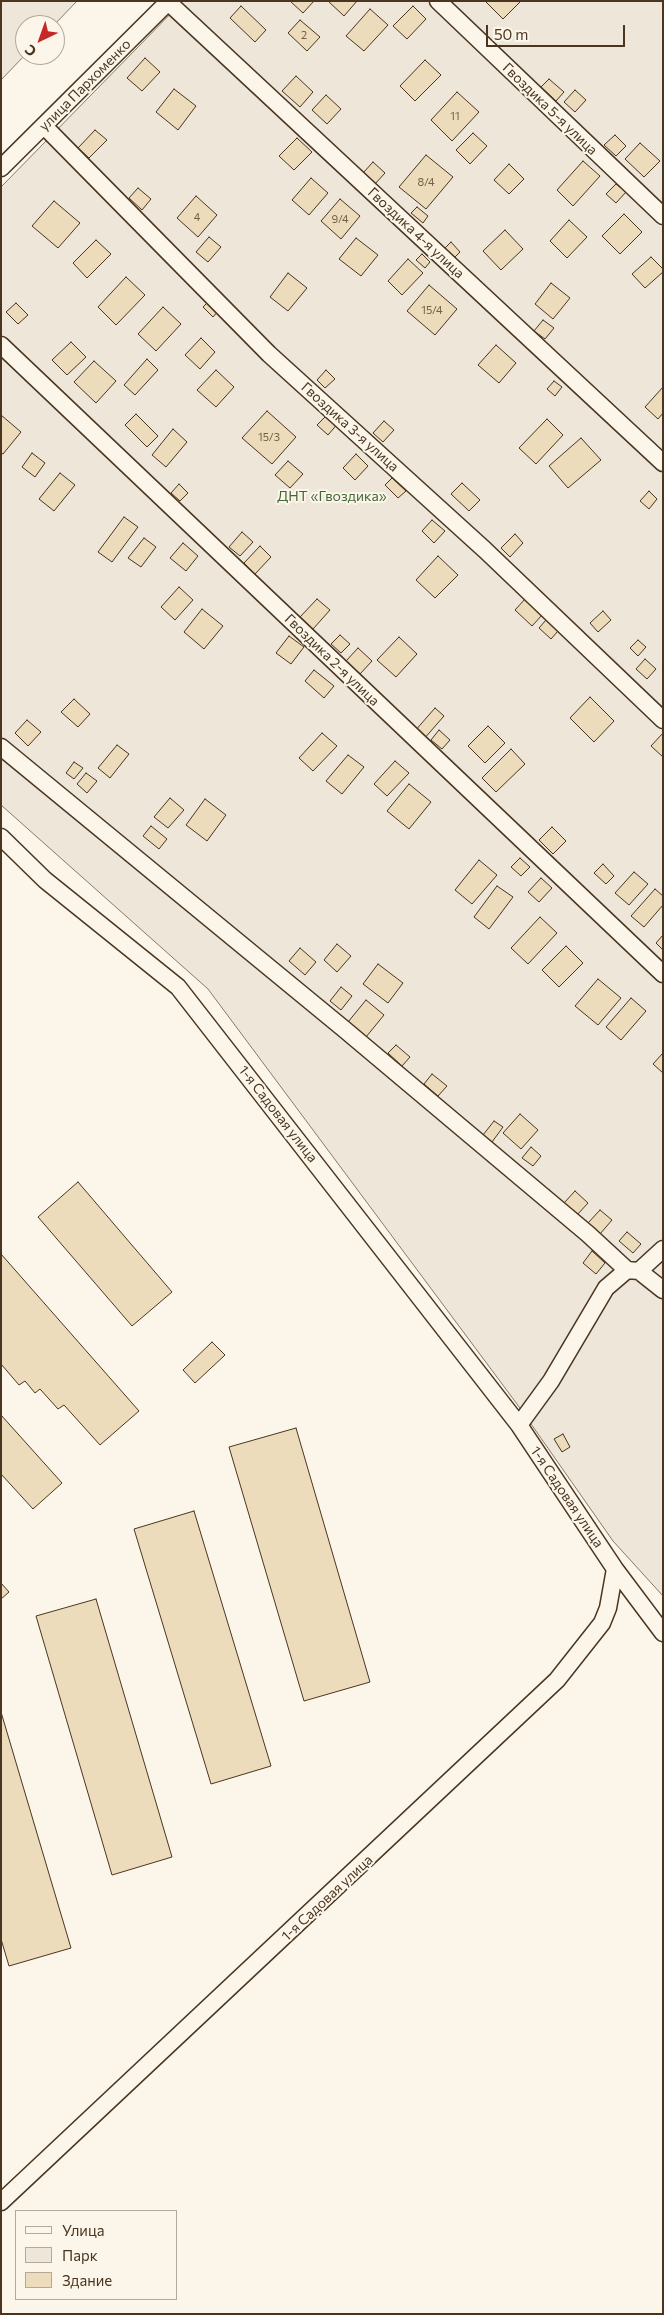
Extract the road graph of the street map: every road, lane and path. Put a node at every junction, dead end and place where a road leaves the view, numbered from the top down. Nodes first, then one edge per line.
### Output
1 (438, 1) edge
2 (169, 2) edge
3 (44, 126) junction
4 (1, 168) edge
5 (663, 216) edge
6 (1, 345) edge
7 (663, 463) edge
8 (663, 720) edge
9 (1, 747) edge
10 (1, 837) edge
11 (663, 974) edge
12 (663, 1249) edge
13 (633, 1270) junction
14 (663, 1290) edge
15 (519, 1425) junction
16 (615, 1569) junction
17 (663, 1633) edge
18 (1, 2202) edge

1 - 5 street, Гвоздика 5-я улица
2 - 3 street, улица Пархоменко
2 - 7 street, Гвоздика 4-я улица
3 - 4 street, улица Пархоменко
3 - 8 street, Гвоздика 3-я улица
6 - 11 street, Гвоздика 2-я улица
9 - 13 street
10 - 15 street, 1-я Садовая улица
12 - 13 street
13 - 14 street
13 - 15 street
15 - 16 street, 1-я Садовая улица
16 - 17 street, 1-я Садовая улица
16 - 18 street, 1-я Садовая улица

